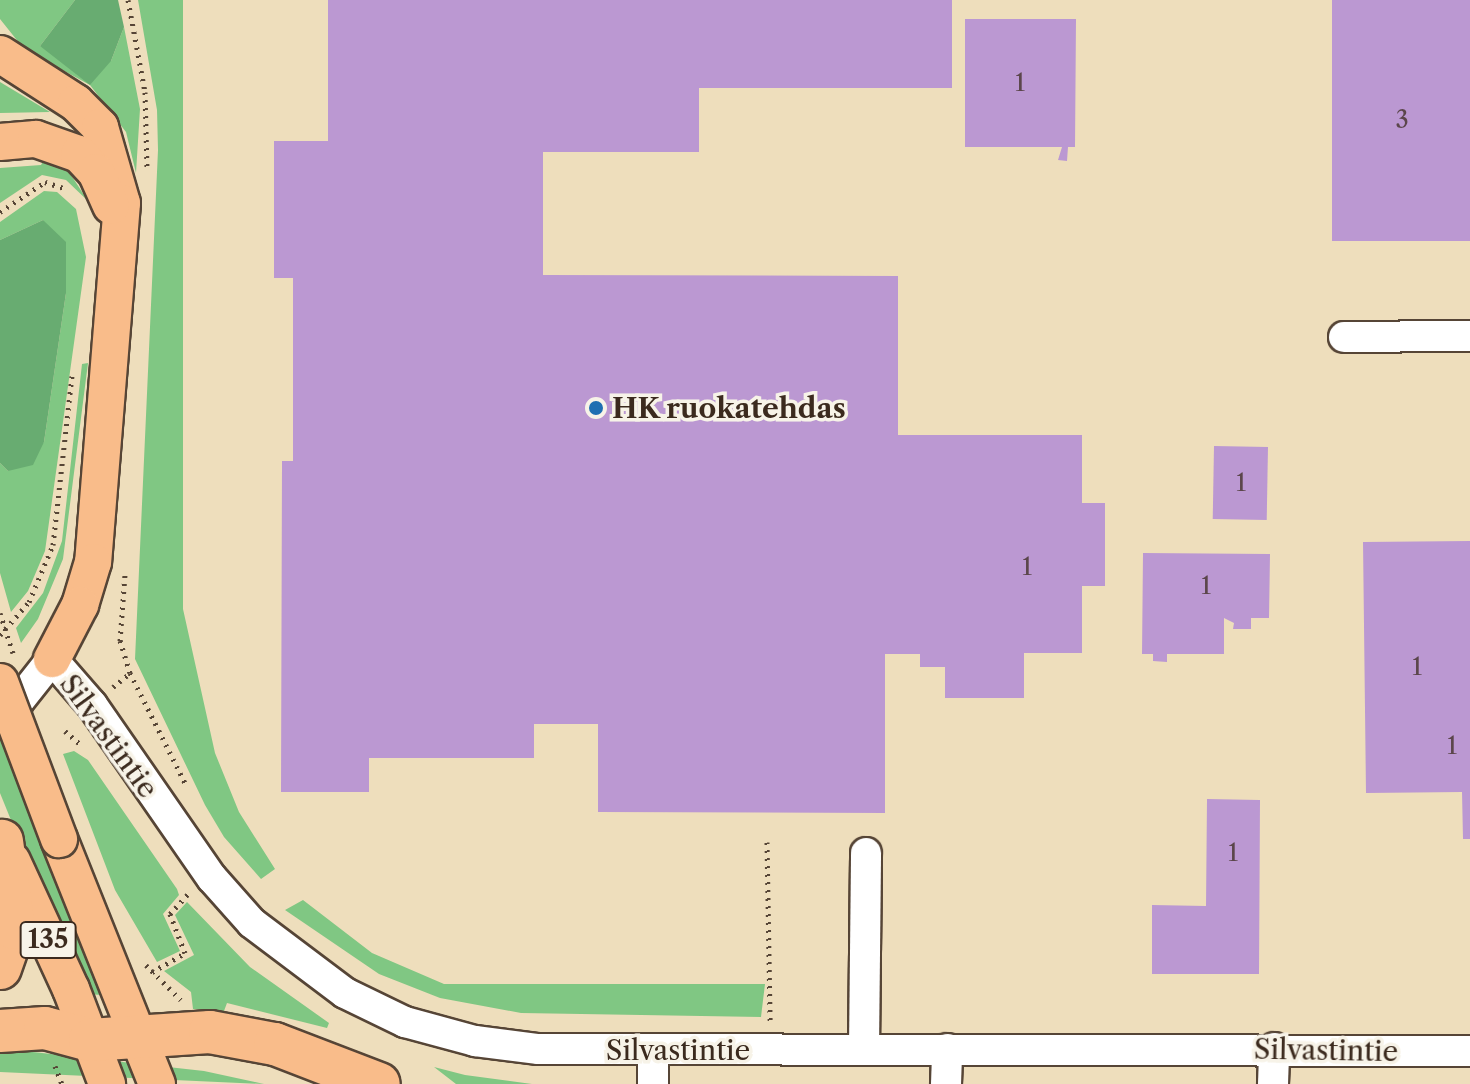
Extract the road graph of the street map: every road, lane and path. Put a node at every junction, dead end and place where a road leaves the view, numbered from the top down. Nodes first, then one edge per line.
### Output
1 (0, 54) edge
2 (0, 142) edge
3 (74, 199) dead end
4 (0, 212) edge
5 (120, 247) junction
6 (1470, 336) edge
7 (1344, 337) dead end
8 (110, 355) junction
9 (0, 635) edge
10 (52, 659) junction
11 (130, 673) dead end
12 (0, 682) edge
13 (0, 712) edge
14 (194, 800) dead end
15 (1, 838) edge
16 (767, 842) dead end
17 (866, 853) dead end
18 (188, 894) dead end
19 (0, 968) edge
20 (152, 972) dead end
21 (754, 1022) dead end
22 (785, 1022) dead end
23 (0, 1031) edge
24 (770, 1036) junction
25 (92, 1045) junction
26 (1274, 1048) junction
27 (864, 1049) junction
28 (947, 1049) junction
29 (653, 1050) junction
30 (1470, 1051) edge
31 (147, 1058) edge
32 (107, 1084) edge
33 (379, 1084) edge
34 (653, 1084) edge
35 (946, 1084) edge
36 (1273, 1084) edge

1 - 5 main road
2 - 5 main road
3 - 4 path
5 - 8 main road
6 - 7 street
8 - 9 path
8 - 10 main road
10 - 13 street
10 - 29 street, Silvastintie
11 - 14 path
12 - 31 main road, 135, bridge
15 - 19 highway
15 - 25 main road, 135
16 - 24 path
17 - 27 street
18 - 20 path
21 - 24 path
22 - 24 path
23 - 25 highway
24 - 27 street, Silvastintie
24 - 29 street, Silvastintie
25 - 31 highway
25 - 32 main road, 135
26 - 28 street, Silvastintie
26 - 30 street, Silvastintie
26 - 36 street
27 - 28 street, Silvastintie
28 - 35 street
29 - 34 street
31 - 33 highway

